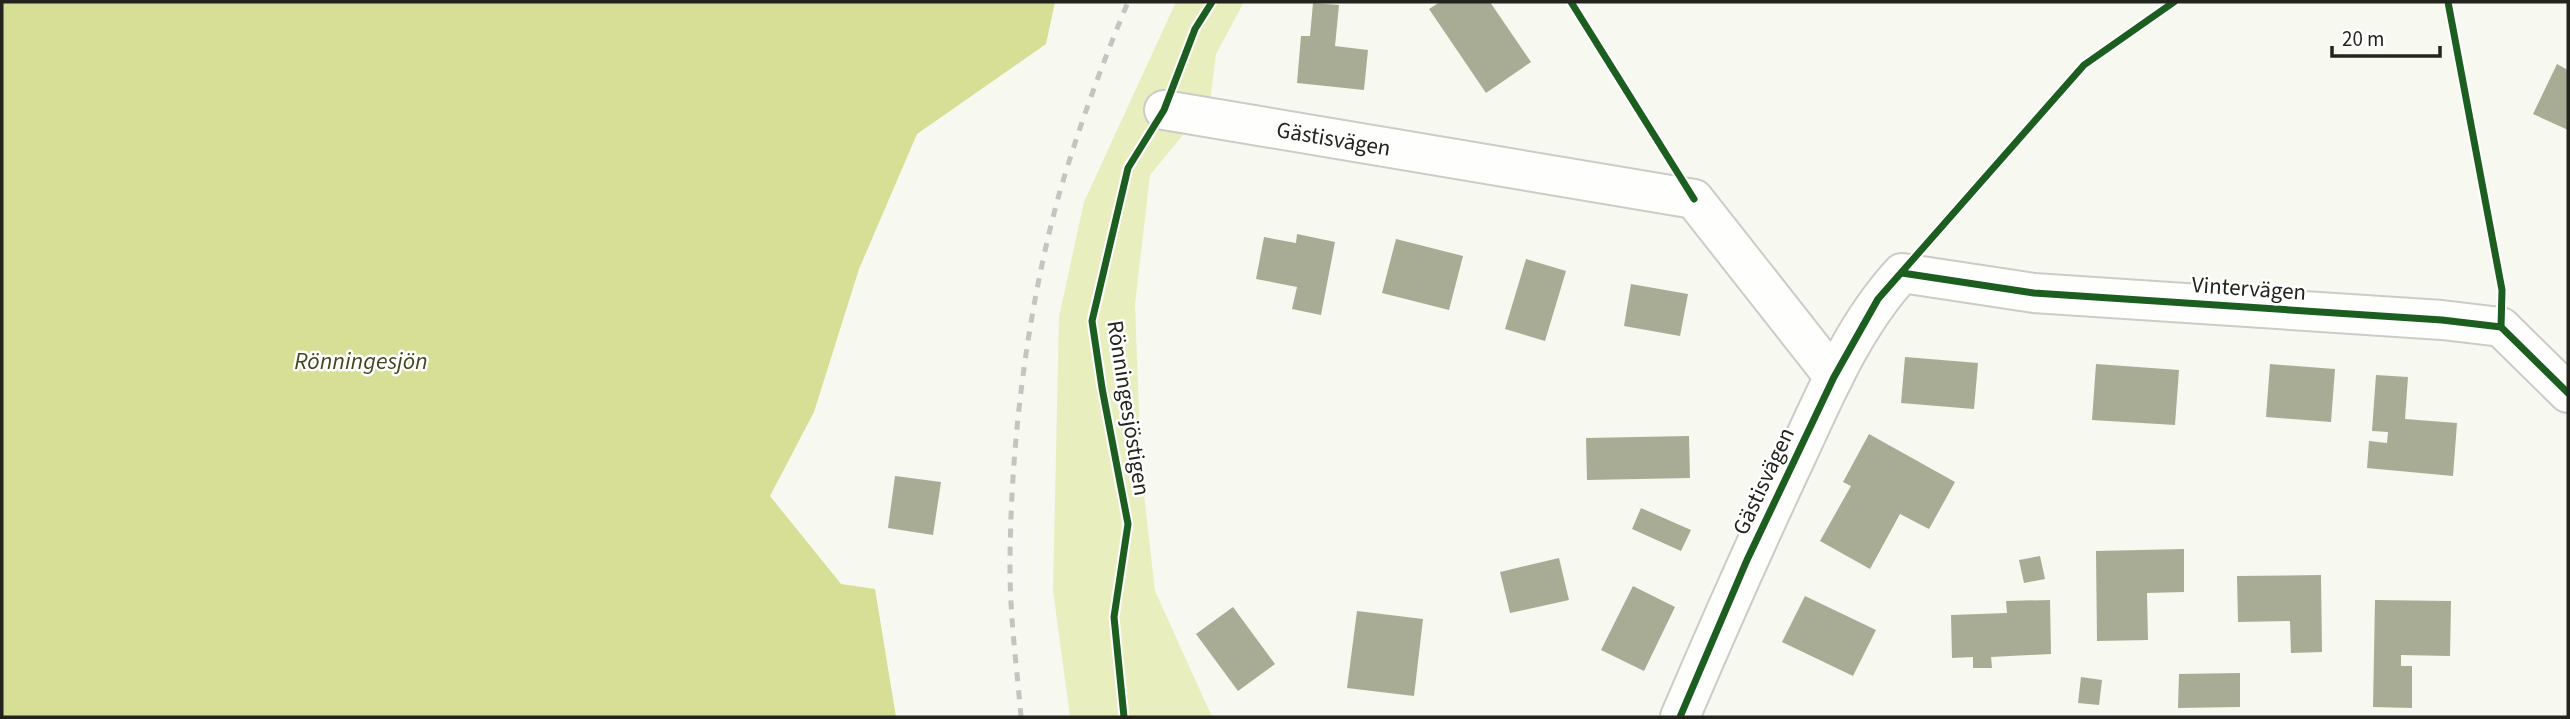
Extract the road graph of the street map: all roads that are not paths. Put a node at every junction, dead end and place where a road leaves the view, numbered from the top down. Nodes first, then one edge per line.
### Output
1 (1164, 110) dead end
2 (1902, 273) joint
3 (1834, 377) junction
4 (2568, 394) edge
5 (1680, 717) edge

1 - 3 street, Gästisvägen
2 - 3 street, Gästisvägen
2 - 4 street, Vintervägen
3 - 5 street, Gästisvägen

